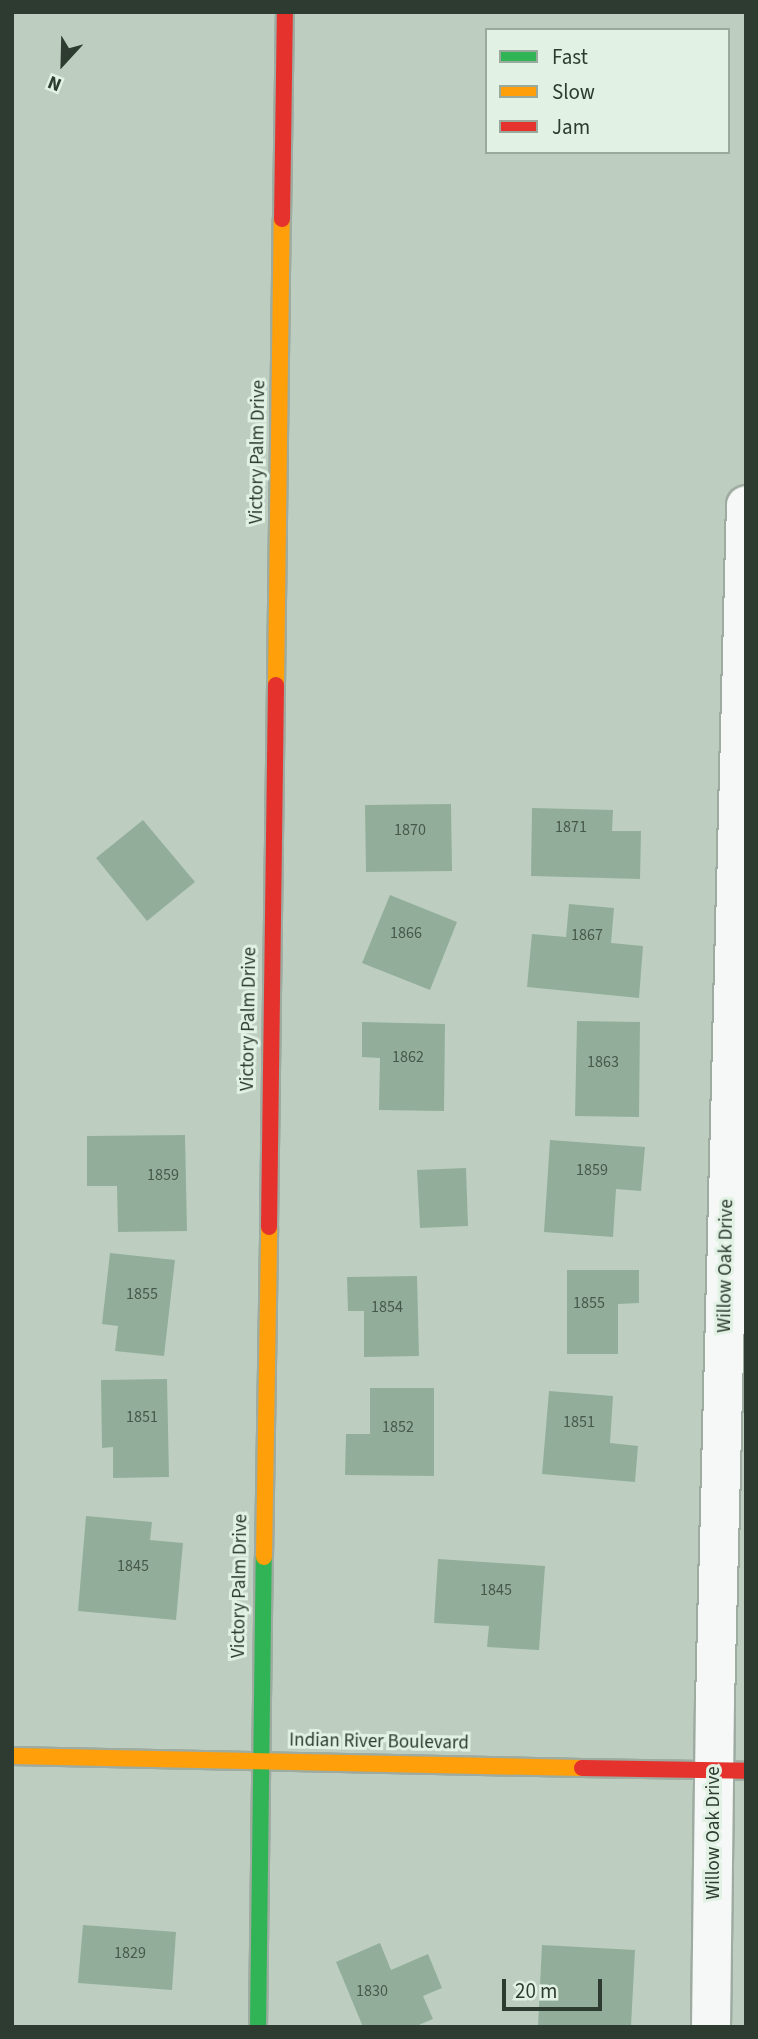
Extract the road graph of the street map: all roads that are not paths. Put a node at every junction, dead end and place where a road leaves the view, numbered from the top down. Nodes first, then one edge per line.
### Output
1 (285, 12) edge
2 (746, 505) edge
3 (12, 1756) edge
4 (259, 1761) junction
5 (730, 1771) edge
6 (258, 2027) edge
7 (711, 2027) edge

1 - 4 street, Victory Palm Drive
2 - 5 street, Willow Oak Drive
3 - 4 street, Indian River Boulevard
4 - 5 street, Indian River Boulevard
4 - 6 street, Victory Palm Drive
5 - 7 street, Willow Oak Drive

